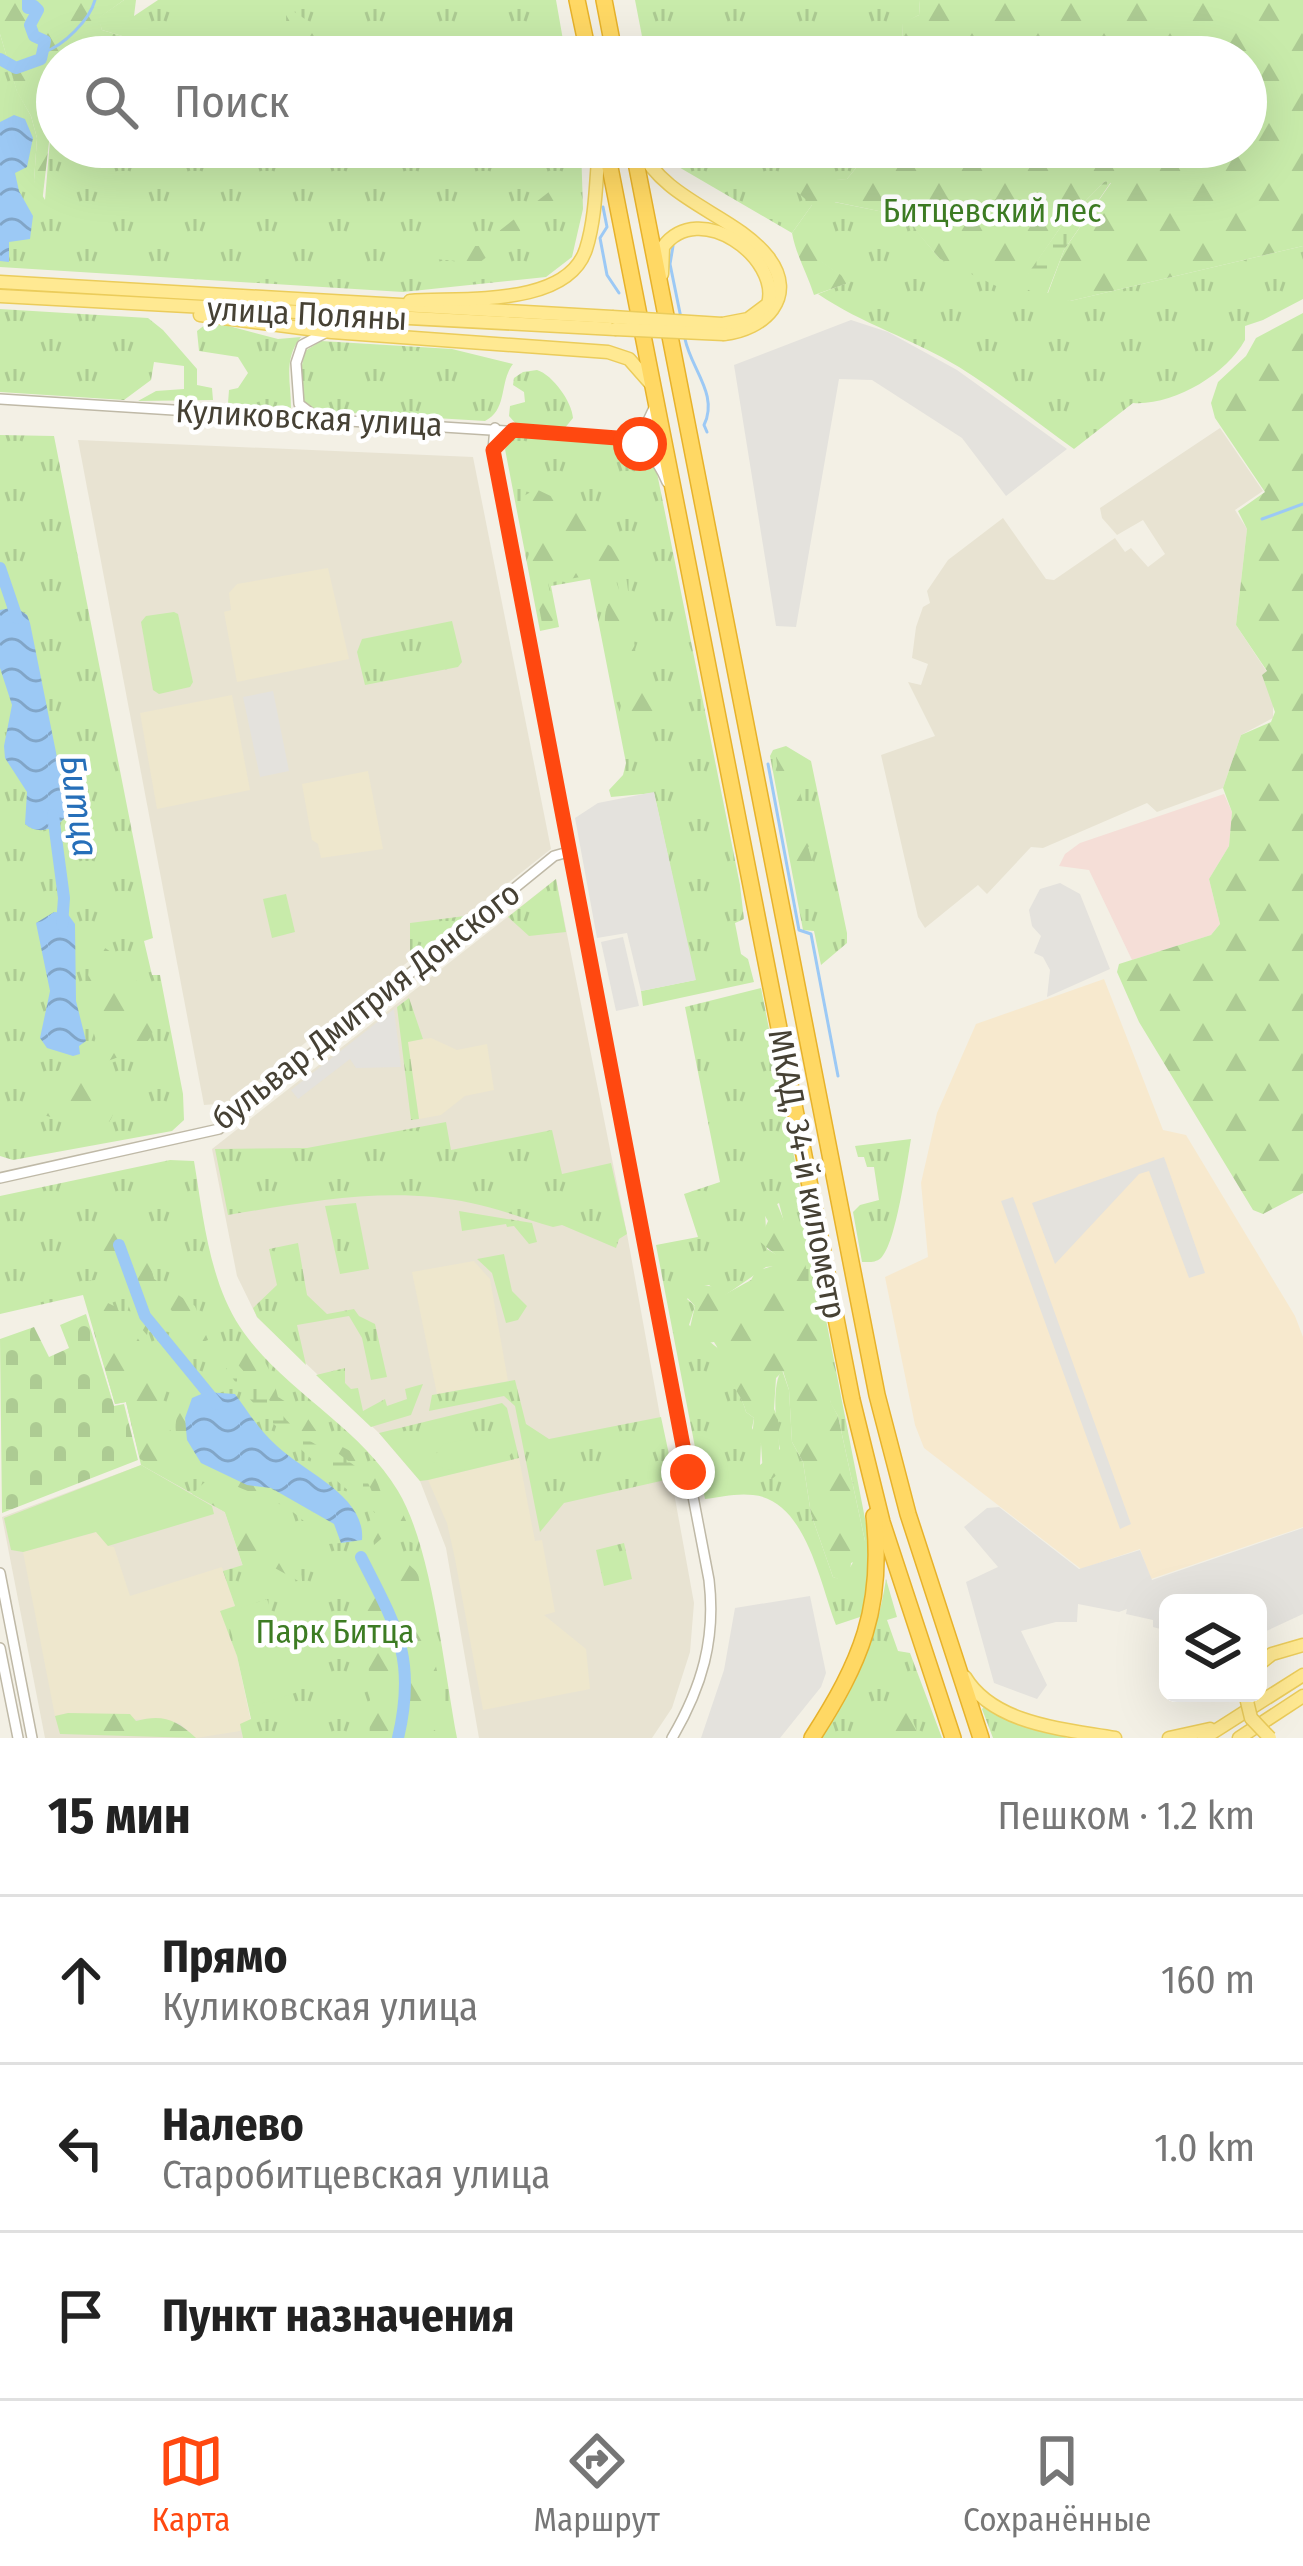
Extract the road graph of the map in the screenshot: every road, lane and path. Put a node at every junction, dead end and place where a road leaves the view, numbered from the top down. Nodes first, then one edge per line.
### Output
1 (578, 0) edge
2 (604, 0) edge
3 (585, 36) edge
4 (611, 36) edge
5 (599, 168) edge
6 (606, 168) edge
7 (640, 168) edge
8 (653, 168) edge
9 (0, 283) edge
10 (662, 293) junction
11 (0, 296) edge
12 (148, 305) junction
13 (375, 306) junction
14 (613, 323) junction
15 (500, 325) junction
16 (723, 329) junction
17 (332, 332) junction
18 (381, 336) junction
19 (654, 391) junction
20 (0, 399) edge
21 (322, 418) junction
22 (467, 427) junction
23 (495, 428) junction
24 (513, 430) junction
25 (617, 438) junction
26 (493, 450) junction
27 (680, 522) junction
28 (568, 851) junction
29 (0, 1176) edge
30 (861, 1442) junction
31 (0, 1573) edge
32 (944, 1632) junction
33 (1303, 1645) edge
34 (0, 1648) edge
35 (1267, 1658) edge
36 (1300, 1675) edge
37 (1303, 1696) edge
38 (1247, 1702) edge
39 (1273, 1715) junction
40 (1222, 1726) junction
41 (18, 1738) edge
42 (32, 1738) edge
43 (672, 1738) edge
44 (812, 1738) edge
45 (953, 1738) edge
46 (981, 1738) edge
47 (1115, 1738) edge
48 (1168, 1738) edge
49 (1204, 1738) edge
50 (1239, 1738) edge
51 (1254, 1738) edge
52 (1270, 1738) edge

1 - 3 highway
2 - 4 highway
5 - 13 main road
6 - 19 highway, МКАД, 34-й километр
7 - 10 highway, МКАД, 34-й километр
8 - 16 main road
9 - 13 main road, улица Поляны
10 - 16 main road
10 - 32 highway, МКАД, 34-й километр
11 - 12 main road, улица Поляны
12 - 15 main road, улица Поляны
12 - 17 main road
13 - 14 main road, улица Поляны
14 - 15 main road, улица Поляны
14 - 16 main road, bridge
15 - 18 main road
17 - 18 main road
17 - 21 street
18 - 19 main road
19 - 25 street
19 - 27 highway, МКАД, 34-й километр
20 - 21 street, Куликовская улица
21 - 22 street, Куликовская улица
22 - 23 street, Куликовская улица
22 - 26 street
23 - 24 street, Куликовская улица
23 - 26 street
24 - 25 street, Куликовская улица
24 - 26 street
25 - 27 street
26 - 28 street
27 - 30 highway, МКАД, 34-й километр
28 - 29 street, бульвар Дмитрия Донского
28 - 43 street
30 - 44 highway
30 - 45 highway, МКАД, 34-й километр
31 - 42 street
32 - 46 highway, МКАД, 34-й километр
32 - 47 main road
33 - 35 main road
34 - 41 street
36 - 40 main road
37 - 39 main road
38 - 52 main road, bridge
39 - 50 main road
39 - 51 main road
40 - 48 main road
40 - 49 main road

